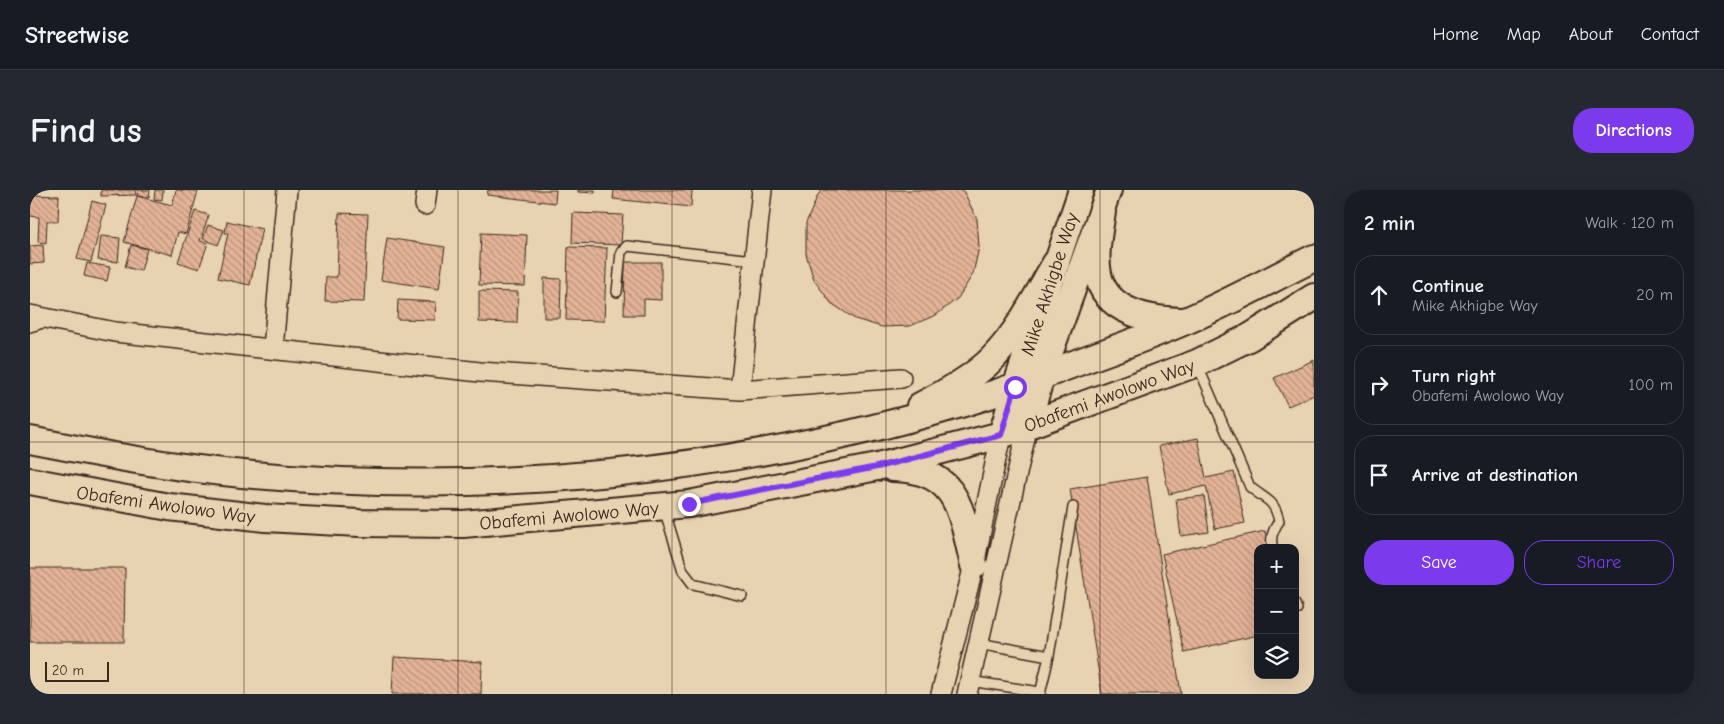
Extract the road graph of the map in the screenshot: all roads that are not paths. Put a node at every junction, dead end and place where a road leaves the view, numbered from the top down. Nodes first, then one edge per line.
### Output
1 (287, 190) edge
2 (762, 190) edge
3 (1080, 190) edge
4 (1106, 201) edge
5 (1314, 258) edge
6 (754, 260) junction
7 (1056, 263) junction
8 (617, 292) dead end
9 (1314, 297) edge
10 (30, 315) edge
11 (53, 320) junction
12 (1185, 321) junction
13 (30, 327) edge
14 (274, 349) junction
15 (1197, 364) junction
16 (1042, 376) junction
17 (901, 378) dead end
18 (1015, 387) junction
19 (740, 390) junction
20 (1028, 425) junction
21 (881, 426) junction
22 (1001, 435) junction
23 (30, 440) edge
24 (877, 467) junction
25 (30, 480) edge
26 (664, 506) junction
27 (1073, 507) dead end
28 (1271, 544) edge
29 (974, 566) junction
30 (742, 596) dead end
31 (978, 643) junction
32 (1049, 656) junction
33 (968, 688) edge
34 (1040, 693) edge
35 (941, 694) edge

1 - 14 street
2 - 6 street
3 - 7 street, Mike Akhigbe Way
4 - 12 main road
4 - 16 street, Mike Akhigbe Way
5 - 12 main road, Obafemi Awolowo Way
6 - 8 lane
6 - 19 street
7 - 18 street, Mike Akhigbe Way
7 - 21 main road
9 - 15 main road, Obafemi Awolowo Way
10 - 11 street
11 - 13 lane
11 - 14 street
12 - 16 main road, Obafemi Awolowo Way
14 - 19 street
15 - 20 main road, Obafemi Awolowo Way
15 - 28 lane
16 - 18 main road, Obafemi Awolowo Way
16 - 20 street, Mike Akhigbe Way
17 - 19 street
18 - 21 main road, Obafemi Awolowo Way
18 - 22 street, Mike Akhigbe Way
20 - 22 main road, Obafemi Awolowo Way
20 - 31 street
21 - 23 main road, Obafemi Awolowo Way
22 - 24 main road, Obafemi Awolowo Way
22 - 29 street
24 - 26 main road, Obafemi Awolowo Way
24 - 29 main road
25 - 26 main road, Obafemi Awolowo Way
26 - 30 lane
27 - 32 lane
29 - 35 street
31 - 32 lane
31 - 33 street
32 - 34 lane
33 - 34 lane

